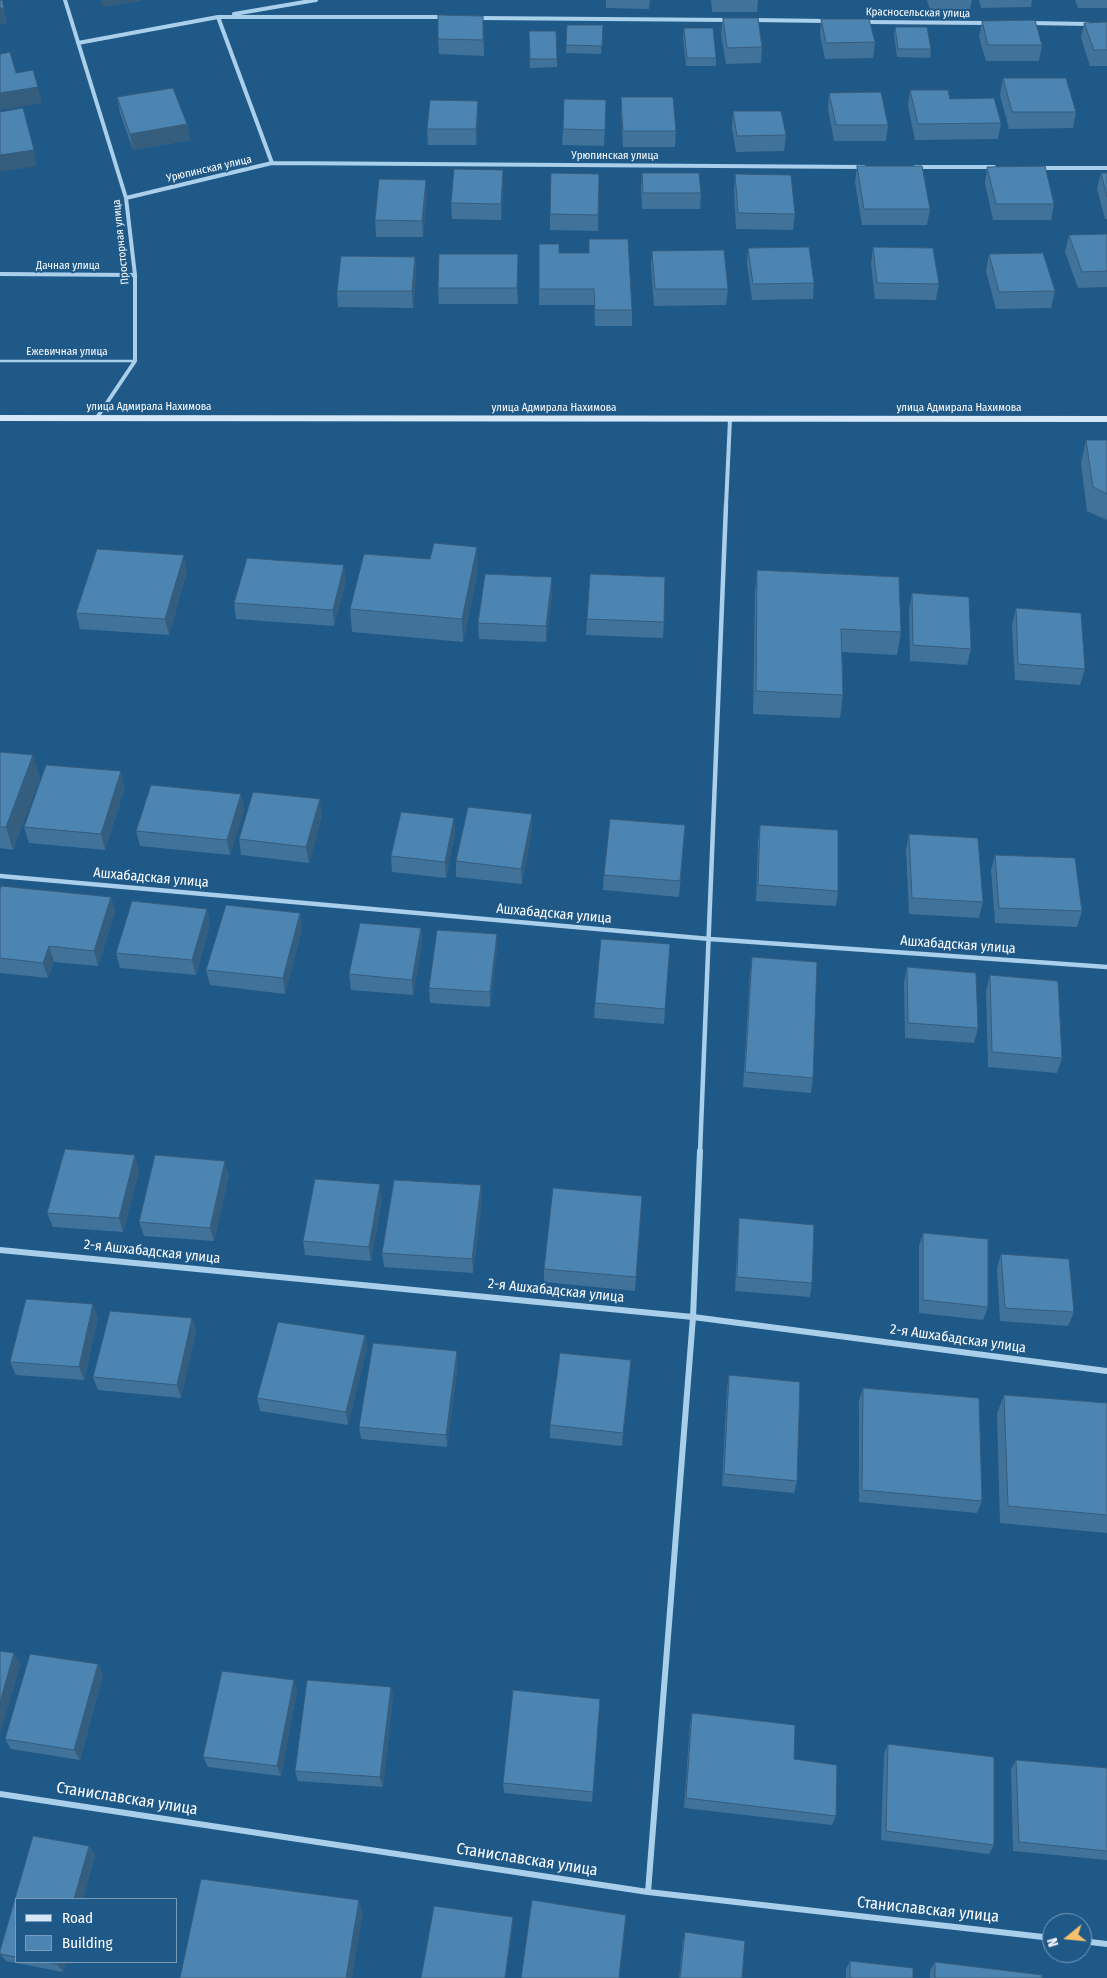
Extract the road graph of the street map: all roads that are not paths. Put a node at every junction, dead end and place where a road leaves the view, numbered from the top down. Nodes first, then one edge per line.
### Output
1 (65, 0) edge
2 (316, 0) edge
3 (218, 17) junction
4 (449, 17) edge
5 (469, 18) edge
6 (738, 20) edge
7 (748, 20) edge
8 (828, 21) edge
9 (858, 22) edge
10 (997, 23) edge
11 (1027, 23) edge
12 (1097, 24) edge
13 (78, 44) junction
14 (272, 163) junction
15 (868, 167) edge
16 (908, 167) edge
17 (998, 167) edge
18 (1037, 168) edge
19 (1107, 168) edge
20 (126, 198) junction
21 (0, 274) edge
22 (135, 275) junction
23 (0, 361) edge
24 (135, 361) junction
25 (0, 418) edge
26 (96, 419) junction
27 (730, 419) junction
28 (1107, 419) edge
29 (0, 876) edge
30 (710, 939) junction
31 (1107, 967) edge
32 (0, 1250) edge
33 (693, 1317) junction
34 (1107, 1372) edge
35 (0, 1794) edge
36 (648, 1892) junction
37 (1042, 1937) edge
38 (1092, 1942) edge
39 (1107, 1944) edge

1 - 13 street, Просторная улица
2 - 3 street
3 - 4 street
3 - 13 street
3 - 14 street
5 - 6 street
7 - 8 street
9 - 10 street, Красносельская улица
11 - 12 street
13 - 20 street, Просторная улица
14 - 15 street, Урюпинская улица
14 - 20 street, Урюпинская улица
16 - 17 street
18 - 19 street
20 - 22 street, Просторная улица
21 - 22 street, Дачная улица
22 - 24 street, Просторная улица
23 - 24 lane, Ежевичная улица
24 - 26 street
25 - 26 main road, улица Адмирала Нахимова
26 - 27 main road, улица Адмирала Нахимова
27 - 28 main road, улица Адмирала Нахимова
27 - 30 street
29 - 30 street, Ашхабадская улица
30 - 31 street, Ашхабадская улица
30 - 33 street
32 - 33 street, 2-я Ашхабадская улица
33 - 34 street, 2-я Ашхабадская улица
33 - 36 street
35 - 36 street, Станиславская улица
36 - 37 street, Станиславская улица
38 - 39 street

